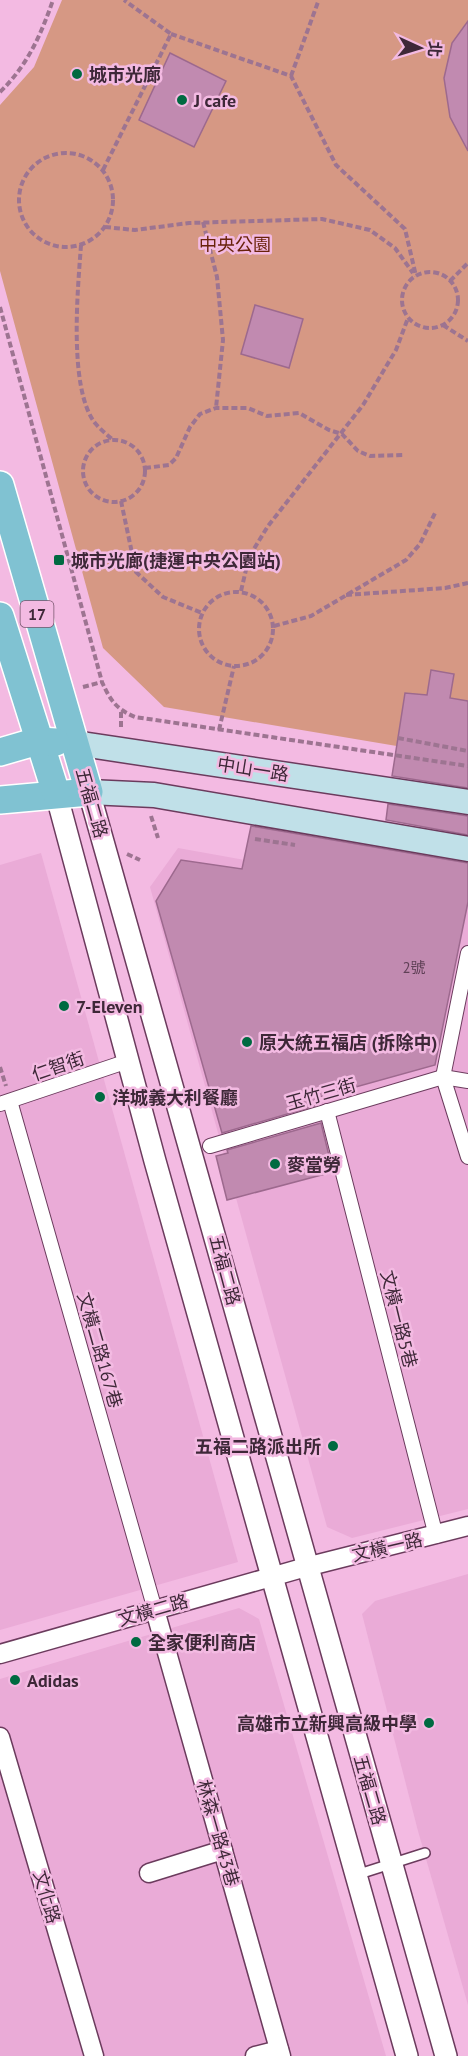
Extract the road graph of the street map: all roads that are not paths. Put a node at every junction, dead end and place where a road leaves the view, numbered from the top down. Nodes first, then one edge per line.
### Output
1 (0, 485) edge
2 (0, 616) edge
3 (38, 741) junction
4 (75, 743) junction
5 (0, 752) edge
6 (89, 792) junction
7 (56, 793) junction
8 (0, 800) edge
9 (468, 802) edge
10 (468, 849) edge
11 (468, 953) edge
12 (128, 1061) junction
13 (443, 1077) junction
14 (468, 1082) edge
15 (5, 1102) edge
16 (327, 1111) junction
17 (210, 1146) dead end
18 (468, 1157) edge
19 (468, 1526) edge
20 (436, 1536) junction
21 (306, 1567) junction
22 (272, 1576) junction
23 (155, 1610) junction
24 (0, 1654) edge
25 (0, 1737) edge
26 (223, 1850) junction
27 (425, 1853) dead end
28 (391, 1864) junction
29 (149, 1873) dead end
30 (356, 1875) junction
31 (280, 2053) edge
32 (94, 2056) edge
33 (255, 2056) edge
34 (406, 2056) edge
35 (446, 2056) edge

1 - 4 main road, 五福二路 / 17
2 - 3 main road, 五福二路 / 17
3 - 4 main road, 中山一路
3 - 5 main road, 中山一路
3 - 7 main road, 五福二路 / 17
4 - 6 main road, 五福二路 / 17
4 - 9 main road, 中山一路
6 - 7 main road
6 - 10 main road
6 - 21 street, 五福二路
7 - 8 main road
7 - 12 street, 五福二路
11 - 13 street
12 - 15 street, 仁智街
12 - 22 street, 五福二路
13 - 14 street
13 - 16 street, 玉竹三街
13 - 18 street
15 - 23 street, 文橫二路167巷
16 - 17 street, 玉竹三街
16 - 20 street, 文橫一路5巷
19 - 20 street, 文橫一路
20 - 21 street, 文橫一路
21 - 22 street, 文橫二路
21 - 28 street, 五福二路
22 - 23 street, 文橫二路
22 - 30 street, 五福二路
23 - 24 street, 文橫二路
23 - 26 street, 林森一路43巷
25 - 32 street, 文化路
26 - 29 street
26 - 31 street, 林森一路43巷
27 - 28 lane
28 - 30 lane
28 - 35 street, 五福二路
30 - 34 street, 五福二路
31 - 33 street

